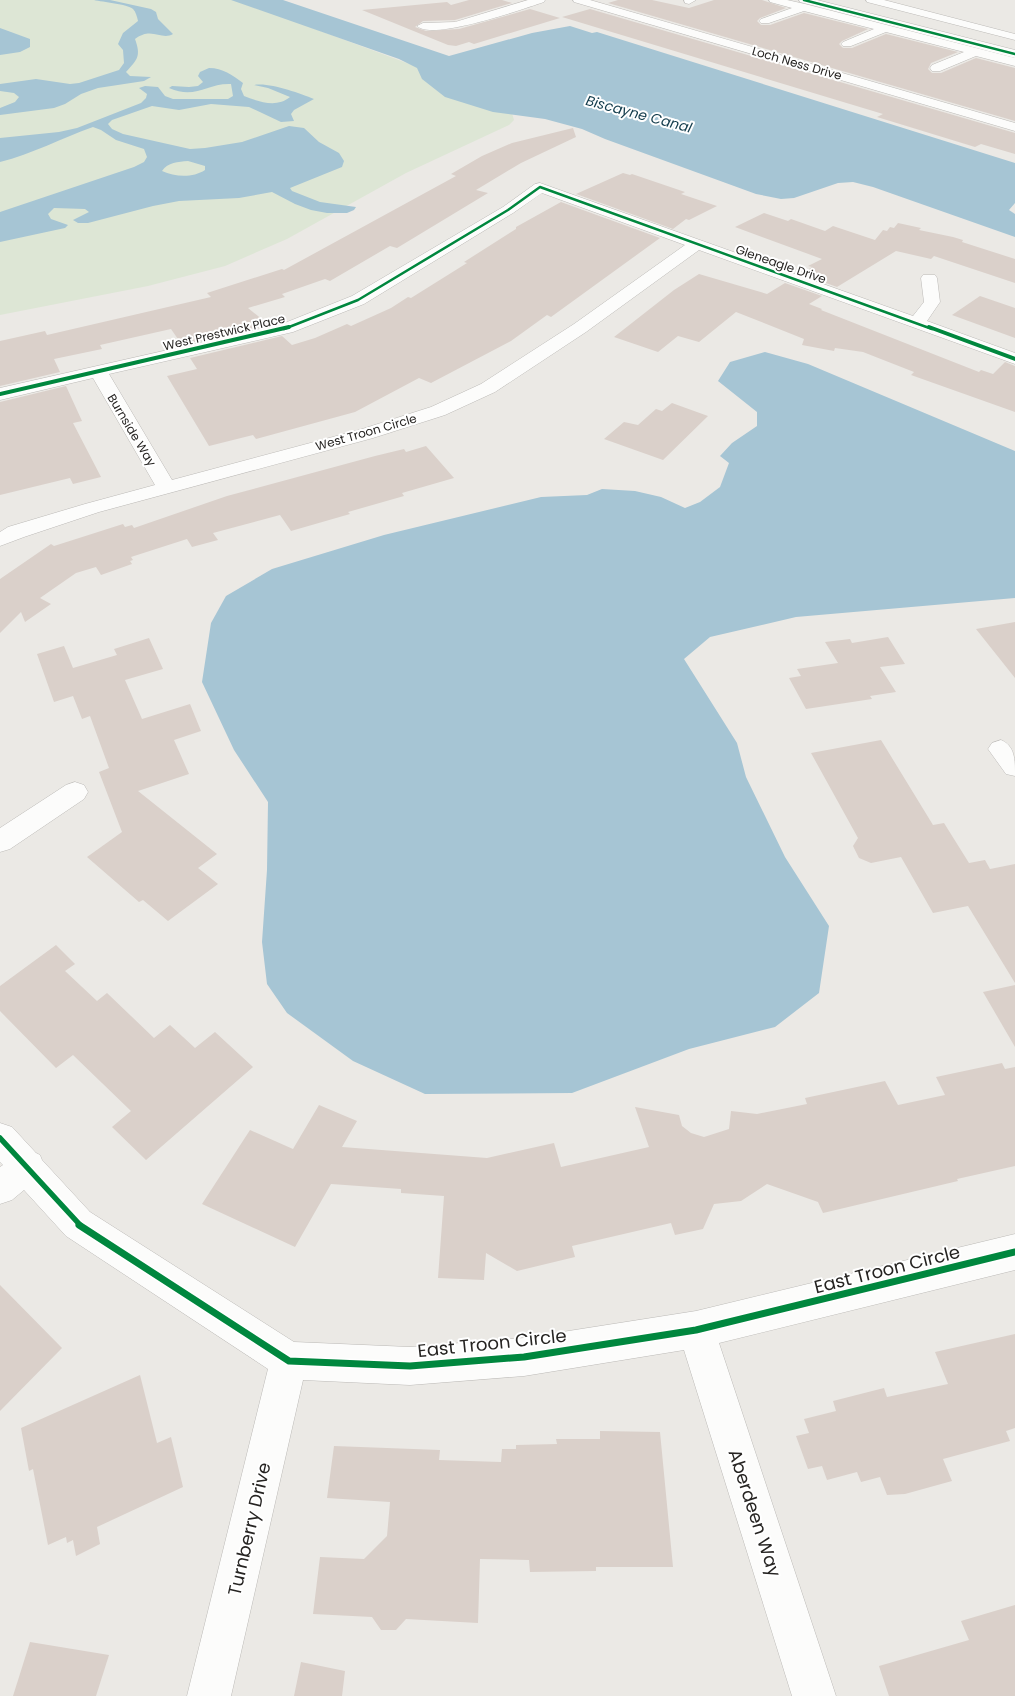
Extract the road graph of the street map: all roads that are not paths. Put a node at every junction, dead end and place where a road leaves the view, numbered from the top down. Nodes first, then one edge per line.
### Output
1 (540, 0) edge
2 (578, 0) edge
3 (774, 0) edge
4 (871, 0) edge
5 (909, 0) edge
6 (804, 4) edge
7 (765, 21) dead end
8 (423, 26) dead end
9 (1015, 26) edge
10 (887, 28) junction
11 (1015, 37) edge
12 (847, 44) dead end
13 (975, 52) junction
14 (1015, 54) edge
15 (1015, 62) edge
16 (936, 68) dead end
17 (1015, 127) edge
18 (540, 187) joint
19 (696, 245) junction
20 (930, 278) dead end
21 (916, 322) junction
22 (1015, 359) edge
23 (98, 372) junction
24 (0, 394) edge
25 (166, 487) junction
26 (0, 540) edge
27 (75, 792) dead end
28 (0, 842) edge
29 (0, 1138) edge
30 (28, 1166) junction
31 (0, 1188) edge
32 (1015, 1252) edge
33 (696, 1330) junction
34 (289, 1361) junction
35 (210, 1696) edge
36 (814, 1696) edge

1 - 8 main road
2 - 17 main road, Loch Ness Drive
3 - 6 main road
4 - 11 main road
5 - 9 main road
6 - 7 main road
6 - 10 main road
6 - 14 main road
10 - 12 main road
10 - 13 main road
13 - 15 main road
13 - 16 main road
18 - 19 main road, Gleneagle Drive
18 - 23 main road, West Prestwick Place
19 - 21 main road, Gleneagle Drive
19 - 25 main road, West Troon Circle
20 - 21 main road
21 - 22 main road, Gleneagle Drive
23 - 24 main road, West Prestwick Place
23 - 25 main road, Burnside Way
25 - 26 main road, West Troon Circle
27 - 28 main road
29 - 30 main road
30 - 31 main road
30 - 34 main road
32 - 33 main road, East Troon Circle
33 - 34 main road, East Troon Circle
33 - 36 main road, Aberdeen Way
34 - 35 main road, Turnberry Drive

